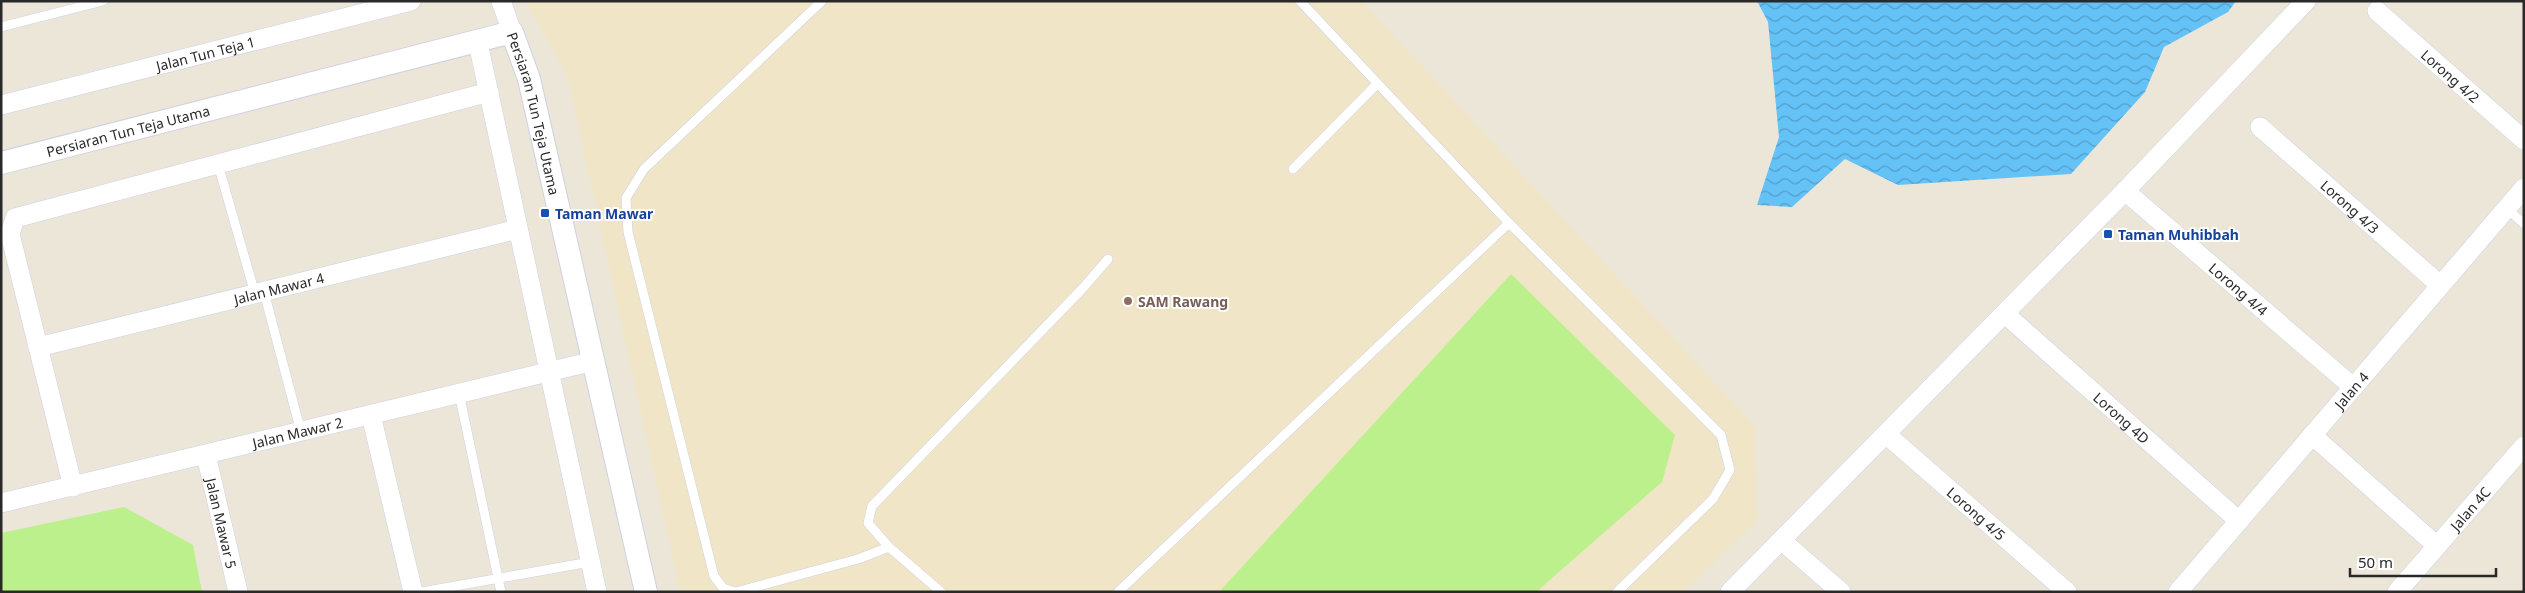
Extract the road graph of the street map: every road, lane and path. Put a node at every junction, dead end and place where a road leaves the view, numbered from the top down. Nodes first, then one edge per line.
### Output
1 (103, 1) edge
2 (411, 1) edge
3 (501, 1) edge
4 (822, 1) edge
5 (1300, 1) edge
6 (2306, 1) edge
7 (2377, 11) dead end
8 (1, 27) edge
9 (512, 32) junction
10 (478, 43) junction
11 (1376, 85) junction
12 (489, 92) junction
13 (1, 105) edge
14 (2260, 127) dead end
15 (2524, 140) edge
16 (1, 164) edge
17 (218, 164) junction
18 (1293, 169) dead end
19 (2524, 188) edge
20 (2125, 191) junction
21 (2506, 208) junction
22 (1509, 223) junction
23 (2524, 224) edge
24 (518, 229) junction
25 (1108, 259) dead end
26 (2440, 285) junction
27 (260, 293) junction
28 (2005, 314) junction
29 (38, 347) junction
30 (594, 361) junction
31 (550, 371) junction
32 (2353, 387) junction
33 (459, 394) junction
34 (371, 415) junction
35 (301, 432) junction
36 (1887, 434) junction
37 (2312, 435) junction
38 (2524, 446) edge
39 (206, 455) junction
40 (73, 487) junction
41 (1, 503) edge
42 (2239, 521) junction
43 (1782, 541) junction
44 (2437, 546) junction
45 (889, 547) junction
46 (590, 562) junction
47 (498, 579) junction
48 (238, 592) edge
49 (413, 592) edge
50 (422, 592) edge
51 (501, 592) edge
52 (597, 592) edge
53 (646, 592) edge
54 (735, 592) edge
55 (941, 592) edge
56 (1118, 592) edge
57 (1618, 592) edge
58 (1730, 592) edge
59 (1841, 592) edge
60 (2067, 592) edge
61 (2178, 592) edge
62 (2397, 592) edge

1 - 8 lane
2 - 13 street, Jalan Tun Teja 1
3 - 9 street
4 - 54 lane
5 - 11 lane
6 - 20 street
7 - 15 street, Lorong 4/2
9 - 10 street, Persiaran Tun Teja Utama
9 - 30 street, Persiaran Tun Teja Utama
10 - 12 street
10 - 16 street, Persiaran Tun Teja Utama
11 - 18 lane
11 - 22 lane
12 - 17 street
12 - 24 street
14 - 26 street, Lorong 4/3
17 - 27 lane
17 - 29 street
19 - 21 street, Jalan 4
20 - 28 street
20 - 32 street, Lorong 4/4
21 - 23 lane
21 - 26 street, Jalan 4
22 - 56 lane
22 - 57 lane
24 - 27 street, Jalan Mawar 4
24 - 31 street
25 - 45 lane
26 - 32 street, Jalan 4
27 - 29 street, Jalan Mawar 4
27 - 35 lane
28 - 36 street
28 - 42 street, Lorong 4D
29 - 40 street
30 - 31 street, Jalan Mawar 2
30 - 53 street, Persiaran Tun Teja Utama
31 - 33 street, Jalan Mawar 2
31 - 46 street
32 - 37 street, Jalan 4
33 - 34 street, Jalan Mawar 2
33 - 47 lane
34 - 35 street, Jalan Mawar 2
34 - 49 street
35 - 39 street, Jalan Mawar 2
36 - 43 street
36 - 60 street, Lorong 4/5
37 - 42 street, Jalan 4
37 - 44 street
38 - 44 street, Jalan 4C
39 - 40 street, Jalan Mawar 2
39 - 48 street, Jalan Mawar 5
40 - 41 street, Jalan Mawar 2
42 - 61 street, Jalan 4
43 - 58 street
43 - 59 street
44 - 62 street, Jalan 4C
45 - 54 lane
45 - 55 lane
46 - 47 lane
46 - 52 street
47 - 50 lane
47 - 51 lane

